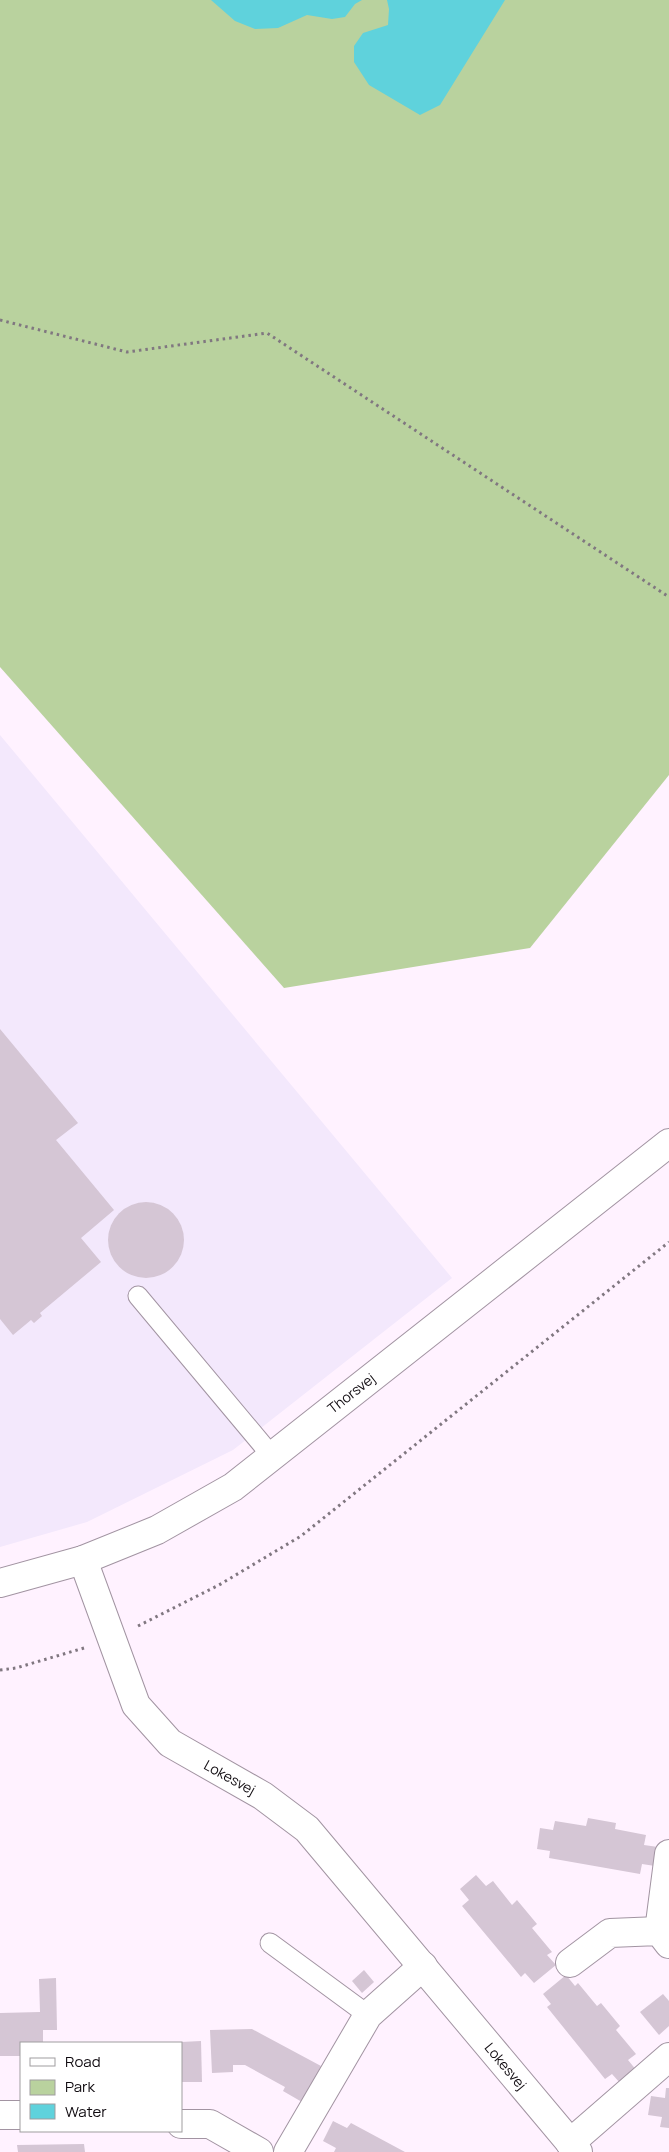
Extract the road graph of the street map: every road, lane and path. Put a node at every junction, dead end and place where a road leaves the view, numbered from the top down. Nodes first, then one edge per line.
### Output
1 (0, 320) edge
2 (669, 597) edge
3 (669, 1143) edge
4 (669, 1242) edge
5 (138, 1296) dead end
6 (271, 1455) junction
7 (83, 1560) junction
8 (0, 1584) edge
9 (111, 1640) junction
10 (0, 1670) edge
11 (669, 1854) edge
12 (664, 1938) edge
13 (270, 1944) dead end
14 (570, 1963) dead end
15 (423, 1966) junction
16 (368, 2015) junction
17 (669, 2056) edge
18 (0, 2115) edge
19 (20, 2115) edge
20 (182, 2124) edge
21 (574, 2147) edge
22 (259, 2152) edge
23 (288, 2152) edge

1 - 2 path
3 - 6 street, Thorsvej
4 - 9 path
5 - 6 lane
6 - 7 street, Thorsvej
7 - 8 street, Thorsvej
7 - 9 street, Lokesvej
9 - 10 path
9 - 15 street, Lokesvej
11 - 12 street
12 - 14 street
13 - 16 lane
15 - 16 street
15 - 21 street, Lokesvej
16 - 23 street
17 - 21 street, Lokesvej
18 - 19 street
20 - 22 street

